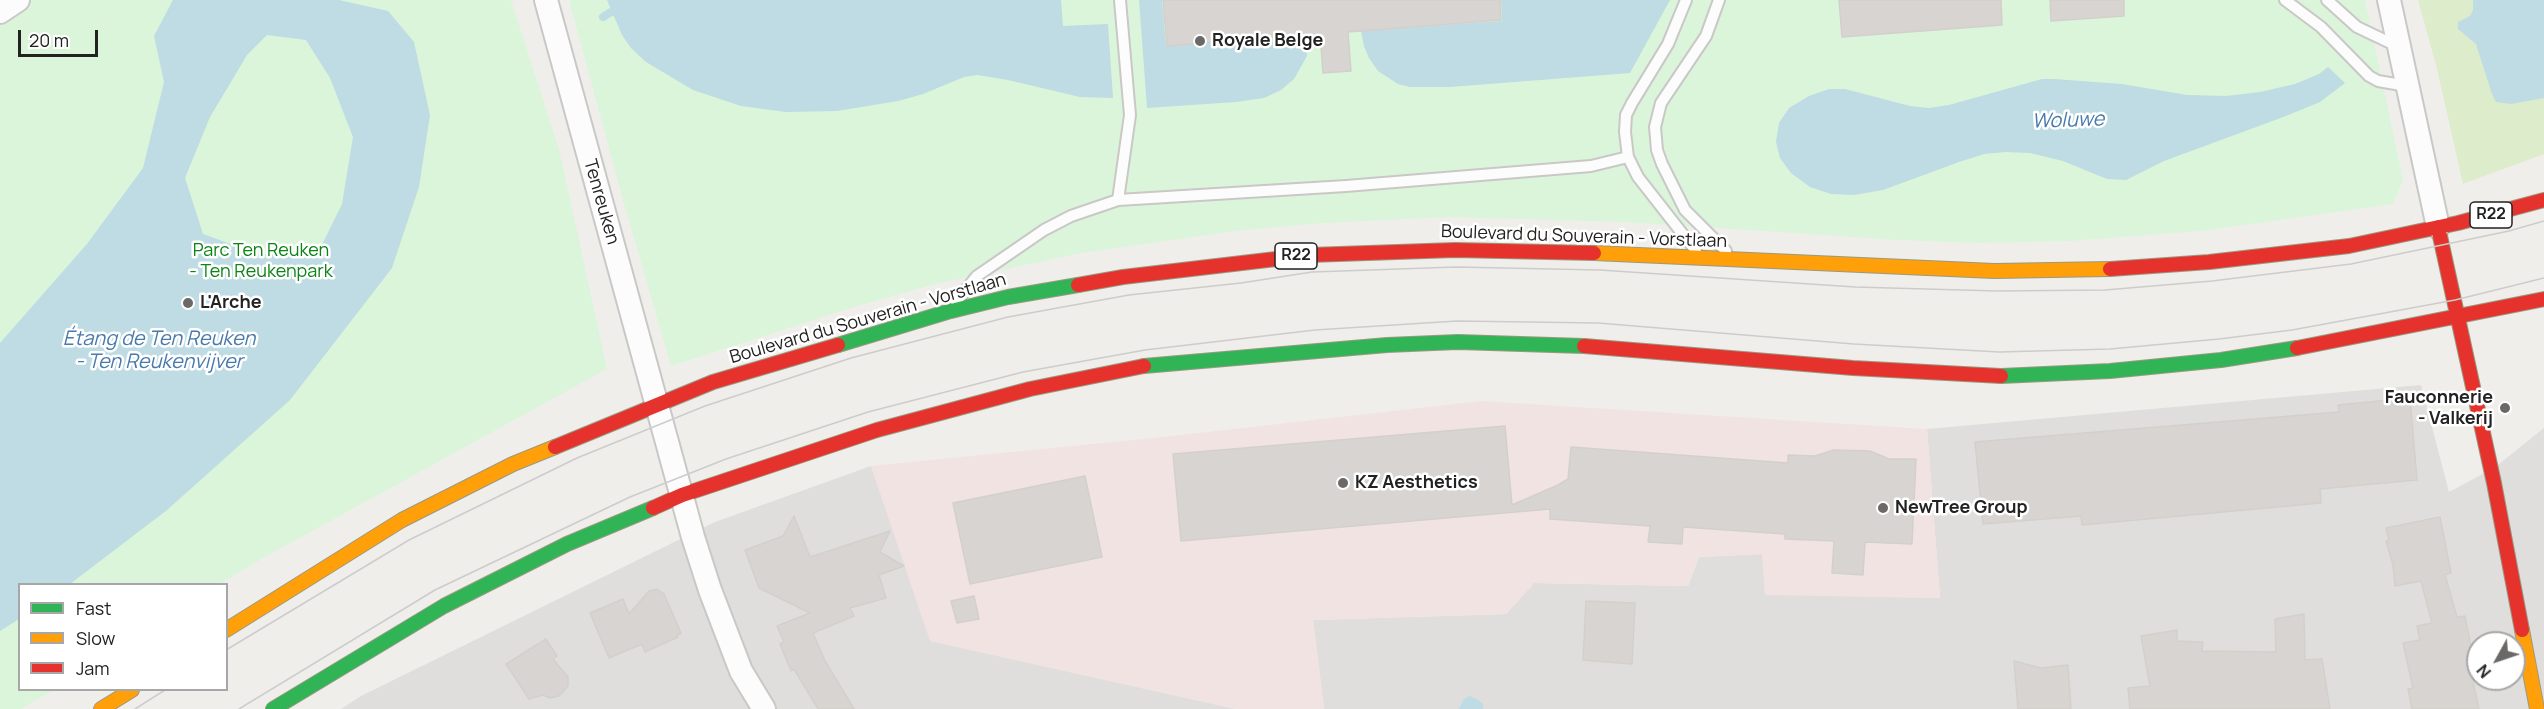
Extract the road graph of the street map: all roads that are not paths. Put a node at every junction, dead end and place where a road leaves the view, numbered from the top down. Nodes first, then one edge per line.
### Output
1 (18, 0) edge
2 (546, 0) edge
3 (1120, 0) edge
4 (1686, 0) edge
5 (1719, 0) edge
6 (2285, 0) edge
7 (2327, 0) edge
8 (2389, 0) edge
9 (0, 12) edge
10 (2399, 47) junction
11 (2407, 86) junction
12 (1628, 157) junction
13 (1118, 200) junction
14 (2544, 200) edge
15 (2438, 227) junction
16 (1702, 258) junction
17 (1735, 260) junction
18 (2544, 299) edge
19 (947, 312) junction
20 (2458, 318) junction
21 (656, 405) junction
22 (682, 495) junction
23 (228, 629) edge
24 (130, 691) edge
25 (102, 709) edge
26 (273, 709) edge
27 (764, 709) edge
28 (2537, 709) edge

1 - 9 street
2 - 21 street, Tenreuken
3 - 13 lane
4 - 12 lane
5 - 17 lane
6 - 11 lane
7 - 10 lane
8 - 10 street
10 - 11 street
11 - 15 street
12 - 13 lane
12 - 16 lane
13 - 19 lane
14 - 15 main road, Boulevard du Souverain - Vorstlaan / R22
15 - 17 main road, Boulevard du Souverain - Vorstlaan / R22
15 - 20 main road
16 - 17 main road, Boulevard du Souverain - Vorstlaan / R22
16 - 19 main road, Boulevard du Souverain - Vorstlaan / R22
18 - 20 main road
19 - 21 main road, Boulevard du Souverain - Vorstlaan / R22
20 - 22 main road
20 - 28 main road
21 - 22 street, Tenreuken
21 - 23 main road, Boulevard du Souverain - Vorstlaan / R22
22 - 26 main road
22 - 27 street, Tenreuken
24 - 25 main road

